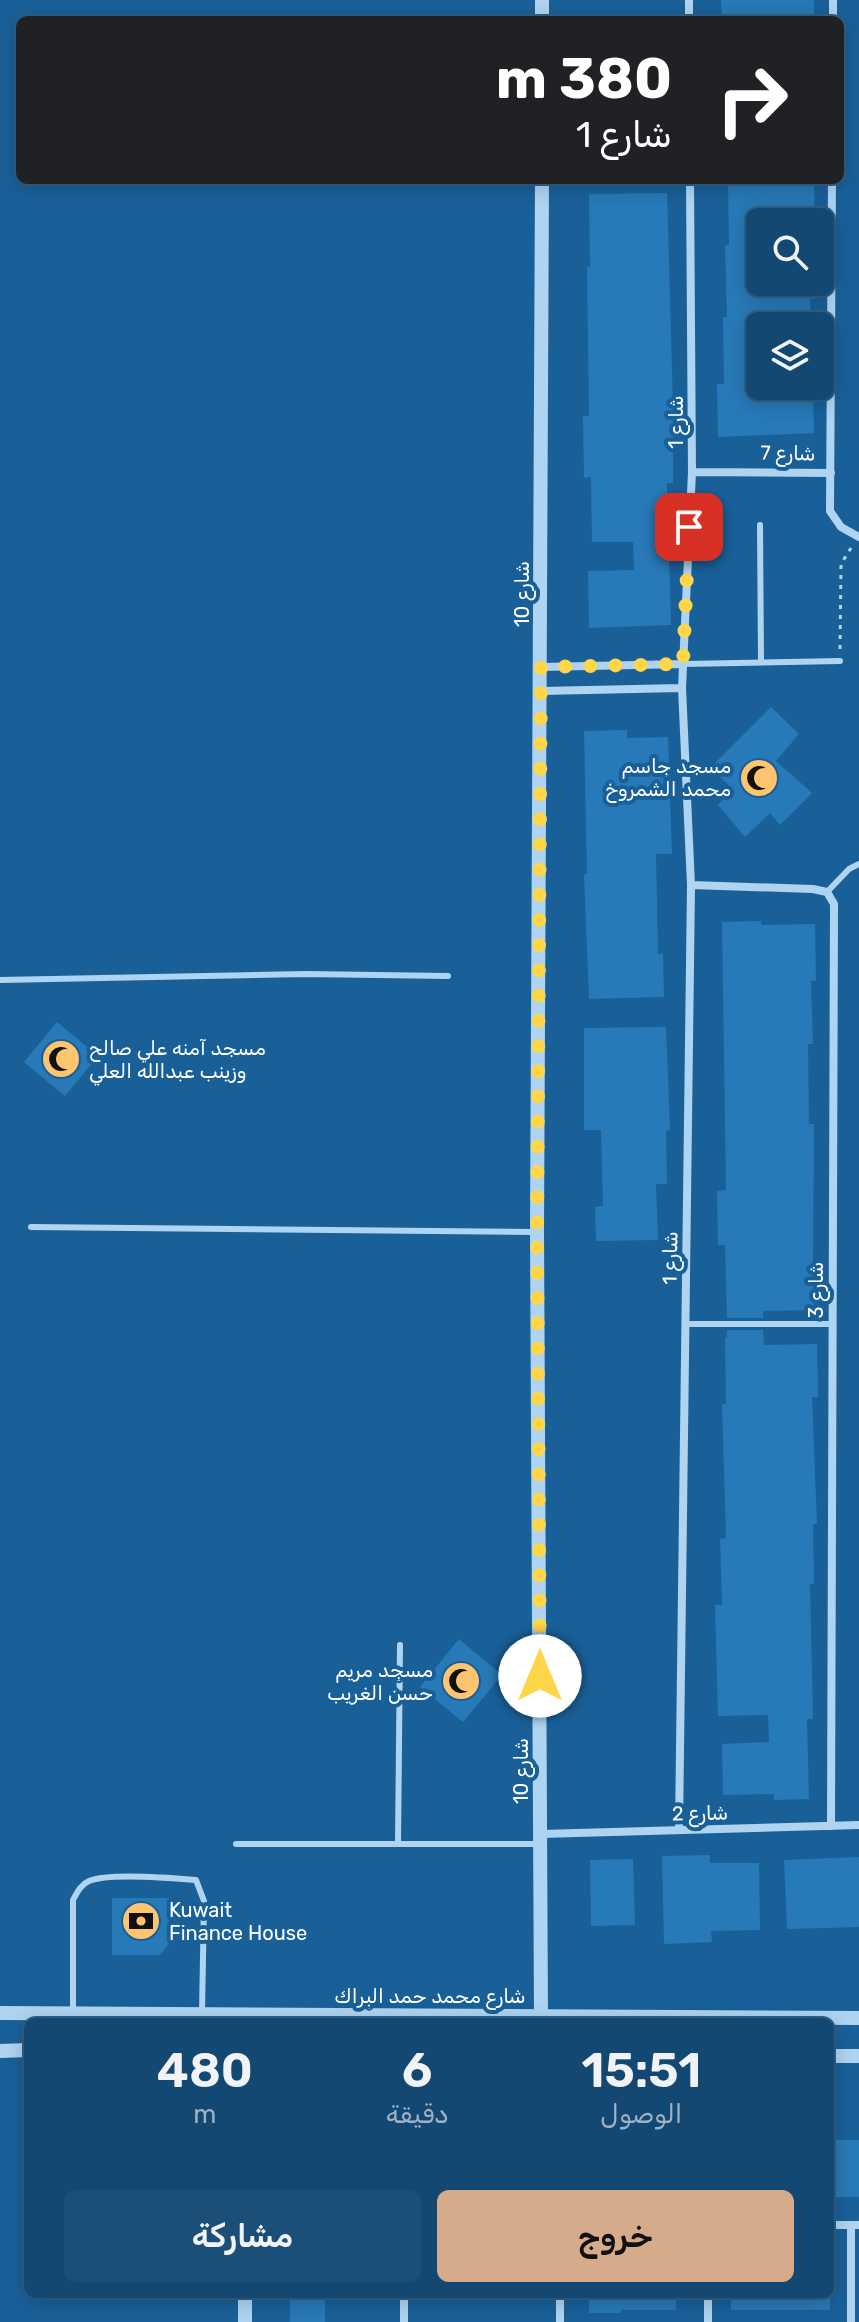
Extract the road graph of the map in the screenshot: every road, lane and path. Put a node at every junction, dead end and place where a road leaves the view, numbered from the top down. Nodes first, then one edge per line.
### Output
1 (542, 184) edge
2 (690, 184) edge
3 (832, 184) edge
4 (692, 472) junction
5 (831, 473) junction
6 (760, 525) dead end
7 (859, 537) edge
8 (761, 661) junction
9 (840, 661) joint
10 (683, 664) junction
11 (541, 667) junction
12 (682, 688) junction
13 (540, 691) junction
14 (859, 864) edge
15 (691, 885) junction
16 (827, 892) junction
17 (448, 976) dead end
18 (0, 980) edge
19 (31, 1227) dead end
20 (537, 1232) junction
21 (686, 1324) junction
22 (832, 1324) junction
23 (400, 1645) dead end
24 (859, 1825) edge
25 (831, 1826) junction
26 (679, 1829) junction
27 (541, 1839) junction
28 (236, 1844) dead end
29 (398, 1844) junction
30 (0, 2013) edge
31 (73, 2013) junction
32 (202, 2014) junction
33 (541, 2017) junction
34 (105, 2018) edge
35 (630, 2018) edge
36 (859, 2018) edge
37 (834, 2019) edge
38 (24, 2050) edge
39 (0, 2051) edge
40 (834, 2056) edge
41 (859, 2056) edge
42 (834, 2225) edge
43 (855, 2225) edge
44 (245, 2298) edge
45 (404, 2298) edge
46 (560, 2298) edge
47 (708, 2298) edge
48 (245, 2322) edge
49 (404, 2322) edge
50 (560, 2322) edge
51 (708, 2322) edge
52 (851, 2322) edge

1 - 11 street, شارع 10
2 - 4 street, شارع 1
3 - 5 street, شارع 7
4 - 5 street, شارع 7
4 - 10 street, شارع 1
5 - 7 street
6 - 8 lane
7 - 9 path
8 - 9 lane
8 - 10 lane
10 - 11 street
10 - 12 street, شارع 1
11 - 13 street, شارع 10
12 - 13 street
12 - 15 street, شارع 1
13 - 20 street, شارع 10
14 - 16 lane
15 - 16 street
15 - 21 street, شارع 1
16 - 22 street, شارع 3
17 - 18 lane
19 - 20 lane
20 - 27 street, شارع 10
21 - 22 lane
21 - 26 street, شارع 1
22 - 25 street, شارع 3
23 - 29 lane
24 - 25 street, شارع 2
25 - 26 street, شارع 2
26 - 27 street, شارع 2
27 - 29 lane
27 - 33 street, شارع 10
28 - 29 lane
30 - 31 street, شارع محمد حمد البراك
31 - 32 lane
31 - 34 street, شارع محمد حمد البراك
32 - 33 street, شارع محمد حمد البراك
32 - 34 street, شارع محمد حمد البراك
33 - 35 street, شارع محمد حمد البراك
36 - 37 street, شارع محمد حمد البراك
38 - 39 street
40 - 41 street
42 - 43 street
43 - 52 street
44 - 48 street
45 - 49 street
46 - 50 street
47 - 51 street

